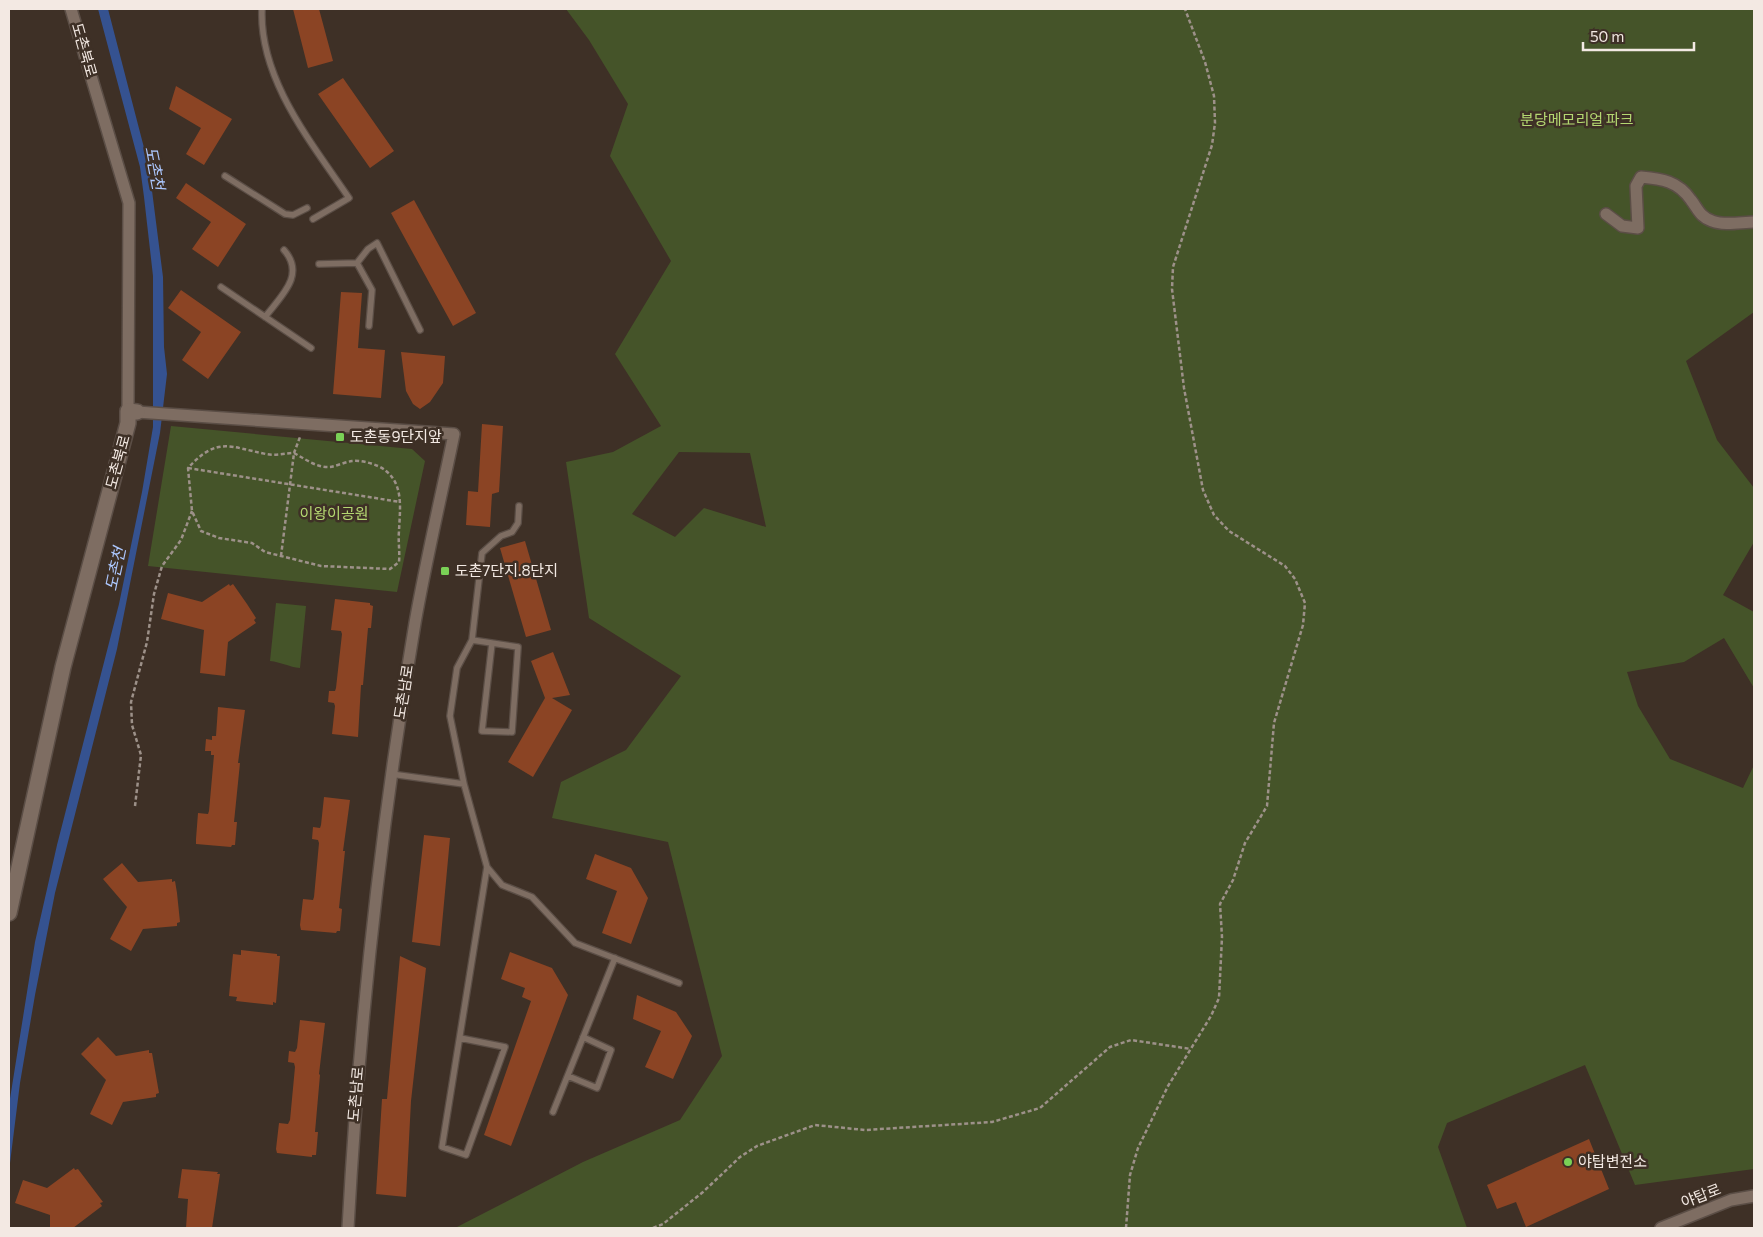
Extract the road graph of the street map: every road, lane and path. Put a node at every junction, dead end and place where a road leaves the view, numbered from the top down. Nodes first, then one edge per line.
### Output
1 (71, 9) edge
2 (262, 9) edge
3 (1184, 9) edge
4 (225, 176) dead end
5 (307, 208) dead end
6 (1606, 214) dead end
7 (313, 219) dead end
8 (1754, 222) edge
9 (284, 250) dead end
10 (357, 263) junction
11 (319, 264) dead end
12 (221, 287) dead end
13 (265, 317) junction
14 (369, 326) dead end
15 (420, 330) dead end
16 (311, 348) dead end
17 (132, 411) junction
18 (304, 423) junction
19 (294, 453) junction
20 (188, 468) junction
21 (289, 484) junction
22 (400, 502) junction
23 (520, 506) dead end
24 (192, 511) junction
25 (281, 556) junction
26 (472, 640) junction
27 (492, 643) junction
28 (392, 774) junction
29 (464, 784) junction
30 (135, 806) dead end
31 (488, 867) junction
32 (9, 913) edge
33 (615, 958) junction
34 (679, 983) dead end
35 (583, 1037) junction
36 (460, 1038) junction
37 (1191, 1049) junction
38 (568, 1076) junction
39 (553, 1112) dead end
40 (1754, 1196) edge
41 (1668, 1227) edge
42 (348, 1228) edge
43 (652, 1228) edge
44 (1126, 1228) edge

1 - 17 street, 도촌북로
2 - 7 lane
3 - 37 path
4 - 5 lane
6 - 8 street
9 - 13 lane
10 - 11 lane
10 - 14 lane
10 - 15 lane
12 - 13 lane
13 - 16 lane
17 - 18 street, 도촌남로
17 - 32 street, 도촌북로
18 - 19 path
18 - 28 street, 도촌남로
19 - 20 path
19 - 21 path
19 - 22 path
20 - 21 path
20 - 24 path
21 - 22 path
21 - 25 path
22 - 25 path
23 - 26 lane
24 - 25 path
24 - 30 path
26 - 27 lane
26 - 29 lane
27 - 27 lane
28 - 29 lane
28 - 42 street, 도촌남로
29 - 31 lane
31 - 33 lane
31 - 36 lane
33 - 34 lane
33 - 35 lane
35 - 38 lane
35 - 38 lane
36 - 36 lane
37 - 43 path
37 - 44 path
38 - 39 lane
40 - 41 street, 야탑로

